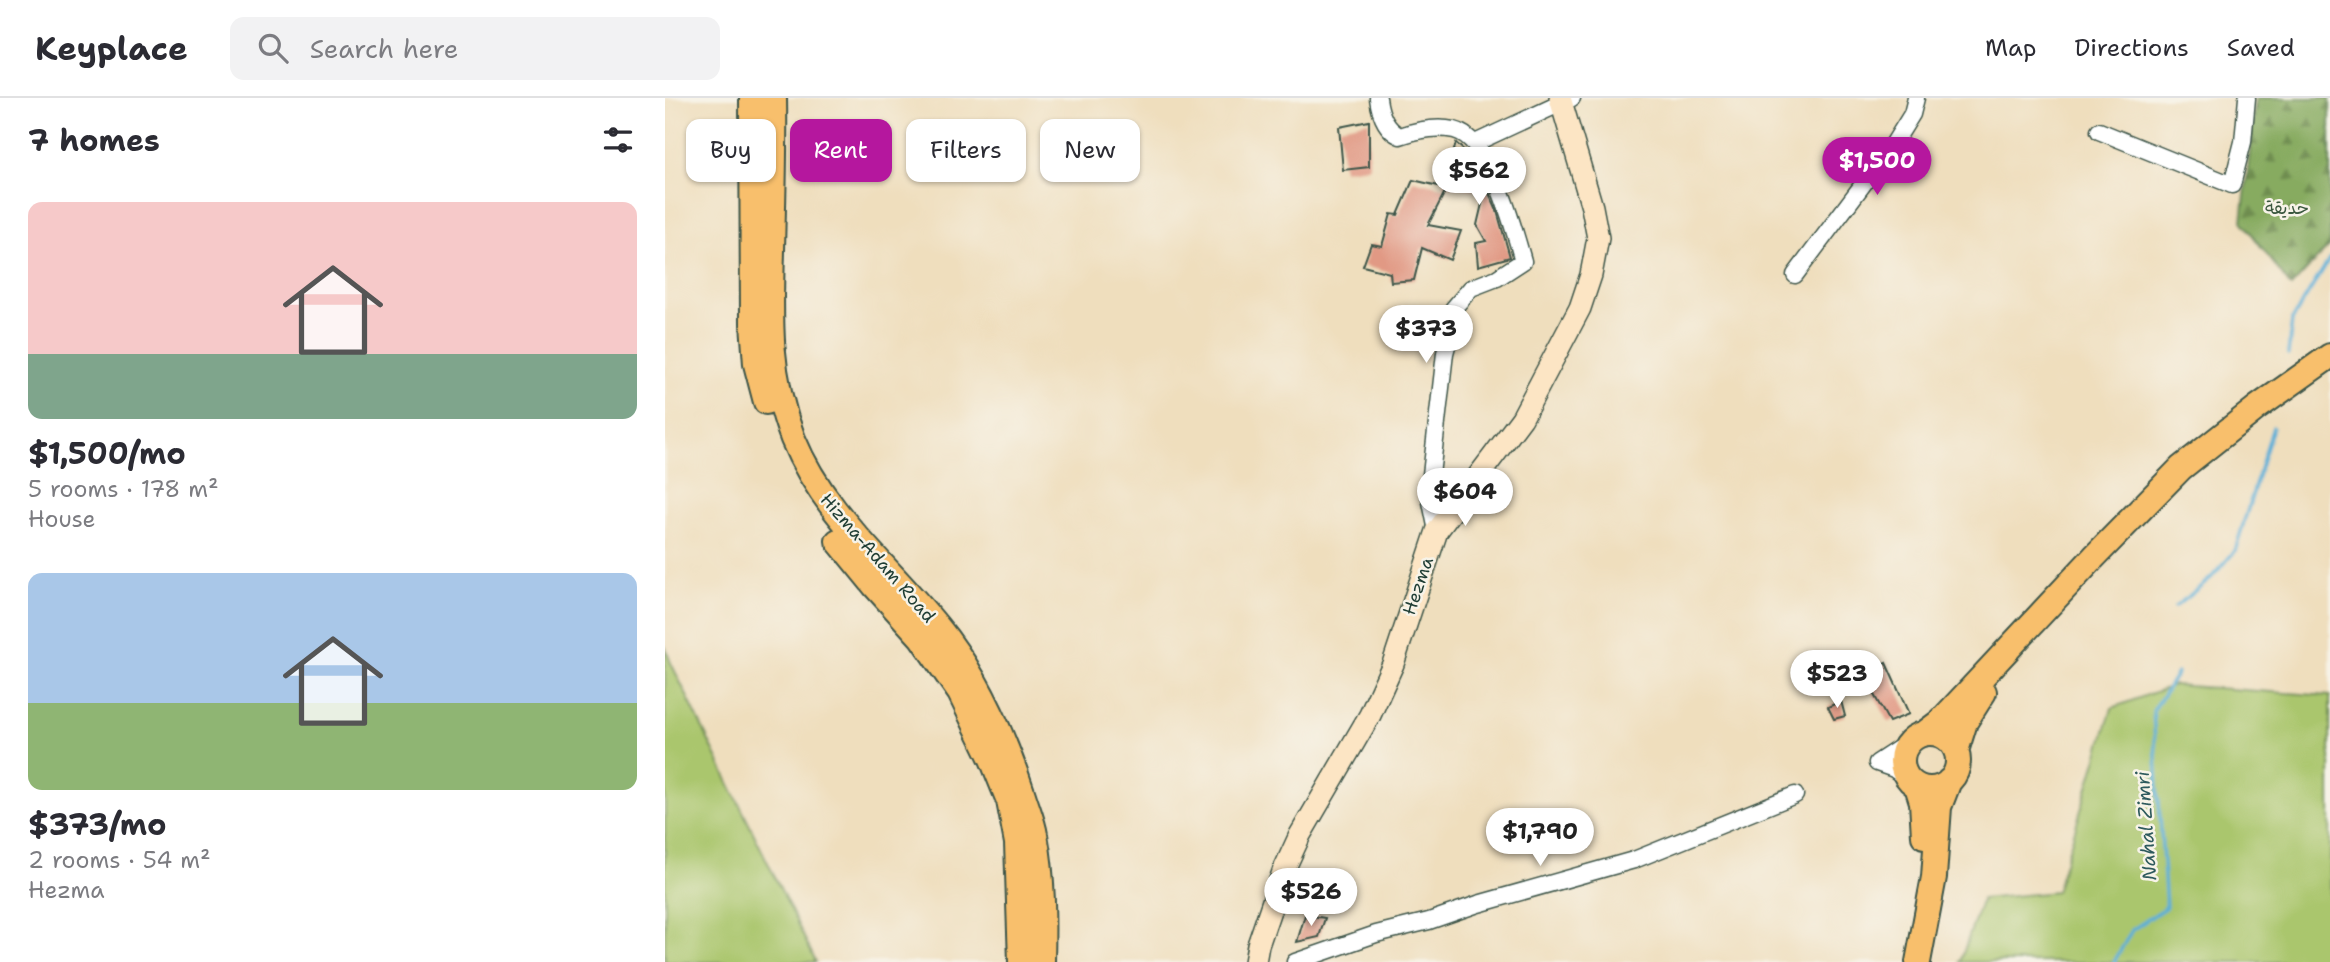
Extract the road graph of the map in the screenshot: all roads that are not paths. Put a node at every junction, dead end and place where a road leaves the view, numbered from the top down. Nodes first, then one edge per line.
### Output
1 (752, 98) edge
2 (774, 98) edge
3 (1378, 98) edge
4 (1916, 98) edge
5 (2247, 98) edge
6 (1565, 99) edge
7 (2099, 131) dead end
8 (1475, 143) junction
9 (1795, 275) dead end
10 (2330, 356) edge
11 (1437, 531) junction
12 (2046, 610) junction
13 (1916, 739) junction
14 (1956, 751) junction
15 (1949, 781) junction
16 (1913, 783) junction
17 (1795, 795) dead end
18 (1021, 962) edge
19 (1042, 962) edge
20 (1255, 962) edge
21 (1295, 962) edge
22 (1903, 962) edge
23 (1918, 962) edge

1 - 18 main road, Hizma-Adam Road
2 - 19 main road, Hizma-Adam Road
3 - 8 street
4 - 9 street
5 - 7 street
6 - 8 street
6 - 11 street, Hezma
8 - 11 street
10 - 12 main road
11 - 20 street, Hezma
12 - 13 main road
12 - 14 main road
13 - 14 main road
13 - 16 main road
14 - 15 main road
15 - 16 main road
15 - 23 main road
16 - 22 main road
17 - 21 street

